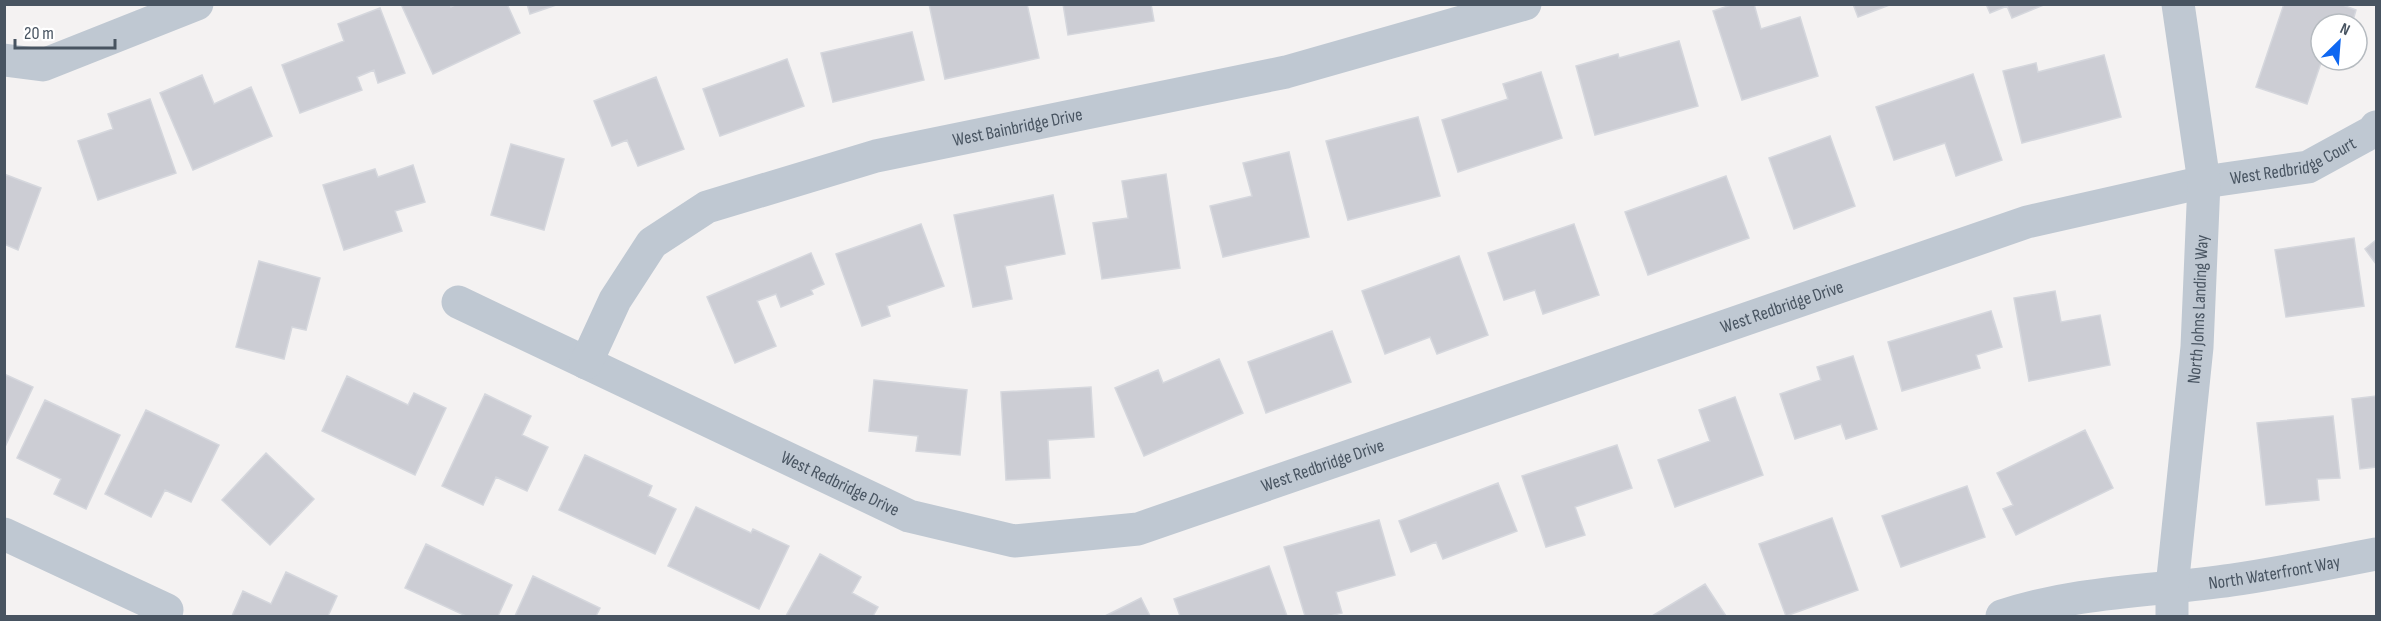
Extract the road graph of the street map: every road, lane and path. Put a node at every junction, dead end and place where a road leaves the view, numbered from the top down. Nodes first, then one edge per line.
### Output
1 (197, 4) edge
2 (1525, 4) edge
3 (2178, 4) edge
4 (4, 60) edge
5 (2376, 127) edge
6 (2204, 182) junction
7 (458, 302) dead end
8 (586, 363) junction
9 (4, 534) edge
10 (2376, 554) edge
11 (2172, 602) edge
12 (167, 610) dead end
13 (2002, 616) edge

1 - 4 street
2 - 8 street, West Bainbridge Drive
3 - 6 street, North Johns Landing Way
5 - 6 street, West Redbridge Court
6 - 8 street, West Redbridge Drive
6 - 11 street, North Johns Landing Way
7 - 8 street, West Redbridge Drive
9 - 12 street
10 - 11 street, North Waterfront Way
11 - 13 street, North Waterfront Way

